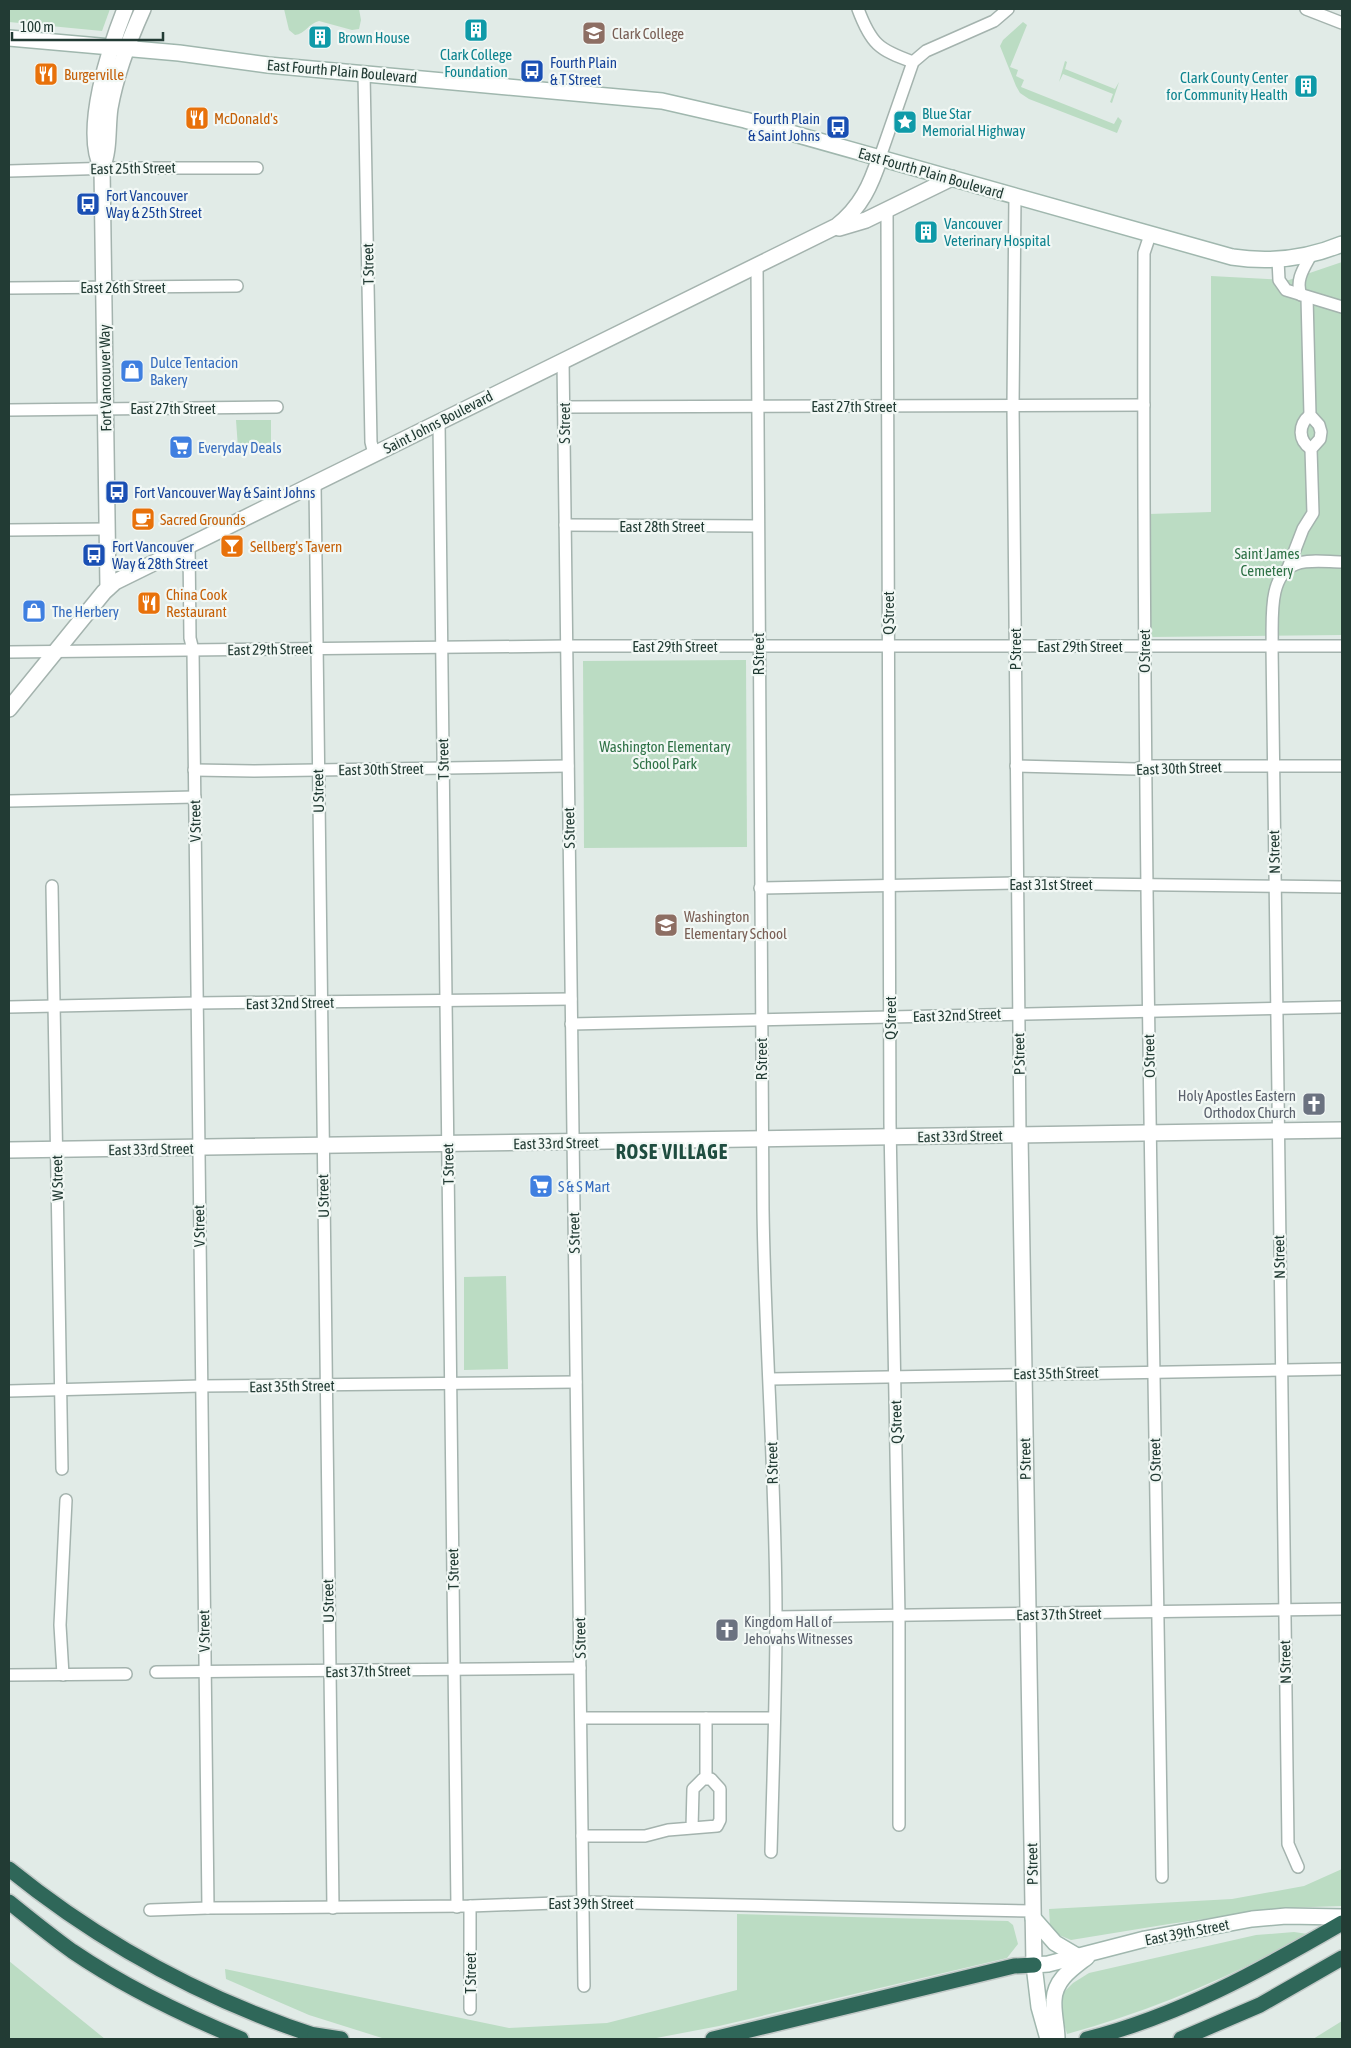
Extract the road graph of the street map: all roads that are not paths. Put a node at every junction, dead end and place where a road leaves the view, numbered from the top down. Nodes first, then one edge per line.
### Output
1 (125, 9) edge
2 (143, 9) edge
3 (858, 9) edge
4 (1008, 9) edge
5 (1306, 9) edge
6 (1342, 23) edge
7 (9, 38) edge
8 (120, 49) junction
9 (913, 62) junction
10 (364, 74) junction
11 (880, 158) junction
12 (102, 168) junction
13 (257, 168) dead end
14 (9, 171) edge
15 (952, 178) junction
16 (1015, 196) junction
17 (887, 210) junction
18 (828, 231) junction
19 (1150, 235) junction
20 (1342, 244) edge
21 (1311, 255) junction
22 (1278, 260) junction
23 (757, 265) junction
24 (237, 286) dead end
25 (103, 287) junction
26 (9, 288) edge
27 (1304, 296) junction
28 (1340, 305) edge
29 (563, 360) junction
30 (1144, 405) junction
31 (757, 406) junction
32 (887, 406) junction
33 (1013, 406) junction
34 (564, 407) junction
35 (277, 408) dead end
36 (105, 409) junction
37 (9, 410) edge
38 (1310, 415) junction
39 (439, 422) junction
40 (1311, 449) junction
41 (374, 454) junction
42 (315, 484) junction
43 (565, 525) junction
44 (758, 526) junction
45 (107, 529) junction
46 (9, 530) edge
47 (189, 545) junction
48 (1342, 562) edge
49 (1288, 568) junction
50 (108, 588) junction
51 (1144, 645) junction
52 (567, 646) junction
53 (758, 646) junction
54 (888, 646) junction
55 (1015, 646) junction
56 (1272, 646) junction
57 (1342, 646) edge
58 (441, 648) junction
59 (316, 649) junction
60 (194, 650) junction
61 (9, 652) edge
62 (56, 652) junction
63 (9, 709) edge
64 (568, 766) junction
65 (1016, 766) junction
66 (1145, 766) junction
67 (1273, 766) junction
68 (1342, 766) edge
69 (443, 768) junction
70 (194, 770) junction
71 (318, 770) junction
72 (195, 797) junction
73 (9, 801) edge
74 (1016, 883) junction
75 (1147, 884) junction
76 (52, 886) dead end
77 (889, 886) junction
78 (1274, 887) junction
79 (1342, 887) edge
80 (760, 888) junction
81 (571, 999) junction
82 (446, 1001) junction
83 (320, 1002) junction
84 (197, 1003) junction
85 (54, 1006) junction
86 (1342, 1006) edge
87 (9, 1007) edge
88 (1276, 1007) junction
89 (1148, 1010) junction
90 (1018, 1014) junction
91 (890, 1017) junction
92 (761, 1020) junction
93 (571, 1024) junction
94 (1342, 1130) edge
95 (1277, 1131) junction
96 (1150, 1133) junction
97 (1020, 1135) junction
98 (890, 1137) junction
99 (762, 1139) junction
100 (573, 1142) junction
101 (448, 1144) junction
102 (322, 1146) junction
103 (198, 1148) junction
104 (9, 1150) edge
105 (56, 1150) junction
106 (1342, 1369) edge
107 (1281, 1370) junction
108 (1154, 1371) junction
109 (1024, 1374) junction
110 (895, 1376) junction
111 (770, 1379) junction
112 (576, 1382) junction
113 (451, 1384) junction
114 (201, 1386) junction
115 (325, 1386) junction
116 (60, 1390) junction
117 (9, 1391) edge
118 (62, 1469) dead end
119 (66, 1500) dead end
120 (1342, 1609) edge
121 (1284, 1610) junction
122 (1158, 1611) junction
123 (1028, 1614) junction
124 (899, 1616) junction
125 (776, 1617) junction
126 (580, 1668) junction
127 (454, 1670) junction
128 (205, 1671) junction
129 (329, 1671) junction
130 (156, 1672) dead end
131 (126, 1674) dead end
132 (9, 1675) edge
133 (63, 1675) junction
134 (581, 1718) junction
135 (706, 1718) junction
136 (774, 1718) junction
137 (706, 1778) junction
138 (898, 1825) dead end
139 (692, 1828) junction
140 (582, 1836) junction
141 (771, 1852) dead end
142 (9, 1863) edge
143 (1298, 1867) dead end
144 (9, 1869) edge
145 (1162, 1877) dead end
146 (44, 1896) junction
147 (9, 1902) edge
148 (583, 1902) junction
149 (470, 1906) junction
150 (457, 1907) junction
151 (208, 1908) junction
152 (333, 1908) junction
153 (150, 1910) dead end
154 (9, 1914) edge
155 (1033, 1915) junction
156 (1342, 1917) edge
157 (1342, 1923) edge
158 (1094, 1952) junction
159 (1077, 1956) junction
160 (86, 1960) junction
161 (1338, 1960) edge
162 (1034, 1965) junction
163 (584, 1986) dead end
164 (470, 2009) dead end
165 (304, 2033) junction
166 (241, 2039) edge
167 (324, 2039) edge
168 (341, 2039) edge
169 (713, 2039) edge
170 (1048, 2039) edge
171 (1057, 2039) edge
172 (1088, 2039) edge
173 (1181, 2039) edge

1 - 8 street, Fort Vancouver Way
2 - 8 street, Fort Vancouver Way
3 - 9 street
4 - 9 street
5 - 6 street
7 - 8 street, East Fourth Plain Boulevard
8 - 10 street, East Fourth Plain Boulevard
8 - 12 street, Fort Vancouver Way
9 - 11 street
10 - 11 street, East Fourth Plain Boulevard
10 - 41 street, T Street
11 - 15 street, East Fourth Plain Boulevard
11 - 18 street, Saint Johns Boulevard
12 - 13 street, East 25th Street
12 - 14 street, East 25th Street
12 - 25 street, Fort Vancouver Way
15 - 16 street, East Fourth Plain Boulevard
15 - 17 street
16 - 19 street, East Fourth Plain Boulevard
16 - 33 street, P Street
17 - 18 street
17 - 32 street, Q Street
18 - 23 street, Saint Johns Boulevard
19 - 22 street, East Fourth Plain Boulevard
19 - 30 street, O Street
20 - 21 street, East Fourth Plain Boulevard
21 - 22 street, East Fourth Plain Boulevard
21 - 27 street
22 - 27 street
23 - 29 street, Saint Johns Boulevard
23 - 31 street, R Street
24 - 25 street, East 26th Street
25 - 26 street, East 26th Street
25 - 36 street, Fort Vancouver Way
27 - 28 street
27 - 38 street
29 - 34 street, S Street
29 - 39 street, Saint Johns Boulevard
30 - 33 street, East 27th Street
30 - 51 street, O Street
31 - 32 street, East 27th Street
31 - 34 street, East 27th Street
31 - 44 street, R Street
32 - 33 street, East 27th Street
32 - 54 street, Q Street
33 - 55 street, P Street
34 - 43 street, S Street
35 - 36 street, East 27th Street
36 - 37 street, East 27th Street
36 - 45 street, Fort Vancouver Way
38 - 40 street
38 - 40 street
39 - 41 street, Saint Johns Boulevard
39 - 58 street, T Street
40 - 49 street, N Street
41 - 42 street, Saint Johns Boulevard
42 - 47 street, Saint Johns Boulevard
42 - 59 street, U Street
43 - 44 street, East 28th Street
43 - 52 street, S Street
44 - 53 street, R Street
45 - 46 street
45 - 50 street, Fort Vancouver Way
47 - 50 street, Saint Johns Boulevard
47 - 60 street, V Street
48 - 49 street
49 - 56 street, N Street
50 - 62 street, Saint Johns Boulevard
51 - 55 street, East 29th Street
51 - 56 street, East 29th Street
51 - 66 street, O Street
52 - 53 street, East 29th Street
52 - 58 street, East 29th Street
52 - 64 street, S Street
53 - 54 street, East 29th Street
53 - 80 street, R Street
54 - 55 street, East 29th Street
54 - 77 street, Q Street
55 - 65 street, P Street
56 - 57 street, East 29th Street
56 - 67 street, N Street
58 - 59 street, East 29th Street
58 - 69 street, T Street
59 - 60 street, East 29th Street
59 - 71 street, U Street
60 - 62 street, East 29th Street
60 - 70 street, V Street
61 - 62 street, East 29th Street
62 - 63 street, Saint Johns Boulevard
64 - 69 street, East 30th Street
64 - 81 street, S Street
65 - 66 street, East 30th Street
65 - 74 street, P Street
66 - 67 street, East 30th Street
66 - 75 street, O Street
67 - 68 street, East 30th Street
67 - 78 street, N Street
69 - 71 street, East 30th Street
69 - 82 street, T Street
70 - 71 street, East 30th Street
70 - 72 street, V Street
71 - 83 street, U Street
72 - 73 street
72 - 84 street, V Street
74 - 75 street, East 31st Street
74 - 77 street, East 31st Street
74 - 90 street, P Street
75 - 78 street, East 31st Street
75 - 89 street, O Street
76 - 85 street, W Street
77 - 80 street, East 31st Street
77 - 91 street, Q Street
78 - 79 street, East 31st Street
78 - 88 street, N Street
80 - 92 street, R Street
81 - 82 street, East 32nd Street
81 - 93 street, S Street
82 - 83 street, East 32nd Street
82 - 101 street, T Street
83 - 84 street, East 32nd Street
83 - 102 street, U Street
84 - 85 street, East 32nd Street
84 - 103 street, V Street
85 - 87 street, East 32nd Street
85 - 105 street, W Street
86 - 88 street, East 32nd Street
88 - 89 street, East 32nd Street
88 - 95 street, N Street
89 - 90 street, East 32nd Street
89 - 96 street, O Street
90 - 91 street, East 32nd Street
90 - 97 street, P Street
91 - 92 street, East 32nd Street
91 - 98 street, Q Street
92 - 93 street, East 32nd Street
92 - 99 street, R Street
93 - 100 street, S Street
94 - 95 street, East 33rd Street
95 - 96 street, East 33rd Street
95 - 107 street, N Street
96 - 97 street, East 33rd Street
96 - 108 street, O Street
97 - 98 street, East 33rd Street
97 - 109 street, P Street
98 - 99 street, East 33rd Street
98 - 110 street, Q Street
99 - 100 street, East 33rd Street
99 - 111 street, R Street
100 - 101 street, East 33rd Street
100 - 112 street, S Street
101 - 102 street, East 33rd Street
101 - 113 street, T Street
102 - 103 street, East 33rd Street
102 - 115 street, U Street
103 - 105 street, East 33rd Street
103 - 114 street, V Street
104 - 105 street, East 33rd Street
105 - 116 street, W Street
106 - 107 street, East 35th Street
107 - 108 street, East 35th Street
107 - 121 street, N Street
108 - 109 street, East 35th Street
108 - 122 street, O Street
109 - 110 street, East 35th Street
109 - 123 street, P Street
110 - 111 street, East 35th Street
110 - 124 street, Q Street
111 - 125 street, R Street
112 - 113 street, East 35th Street
112 - 126 street, S Street
113 - 115 street, East 35th Street
113 - 127 street, T Street
114 - 115 street, East 35th Street
114 - 116 street, East 35th Street
114 - 128 street, V Street
115 - 129 street, U Street
116 - 117 street, East 35th Street
116 - 118 street, W Street
119 - 133 street
120 - 121 street, East 37th Street
121 - 122 street, East 37th Street
121 - 143 street, N Street
122 - 123 street, East 37th Street
122 - 145 street, O Street
123 - 124 street, East 37th Street
123 - 155 street, P Street
124 - 125 street, East 37th Street
124 - 138 street, Q Street
125 - 136 street, R Street
126 - 127 street, East 37th Street
126 - 134 street, S Street
127 - 129 street, East 37th Street
127 - 150 street, T Street
128 - 129 street, East 37th Street
128 - 130 street, East 37th Street
128 - 151 street, V Street
129 - 152 street, U Street
131 - 133 street
132 - 133 street
134 - 135 street
134 - 140 street, S Street
135 - 136 street
135 - 137 street
136 - 141 street, R Street
137 - 139 street
137 - 139 street
139 - 140 street
140 - 148 street, S Street
142 - 146 highway
144 - 146 highway
146 - 165 highway
147 - 160 highway
148 - 149 street, East 39th Street
148 - 155 street, East 39th Street
148 - 163 street, S Street
149 - 150 street, East 39th Street
149 - 164 street, T Street
150 - 152 street, East 39th Street
151 - 152 street, East 39th Street
151 - 153 street, East 39th Street
154 - 160 highway
155 - 159 street
155 - 162 street, P Street
156 - 158 street, East 39th Street
157 - 172 highway
158 - 159 street, East 39th Street
158 - 171 street
159 - 162 street, East 39th Street
160 - 166 highway
161 - 173 highway
162 - 169 highway
162 - 170 street, P Street
165 - 167 highway
165 - 168 highway

